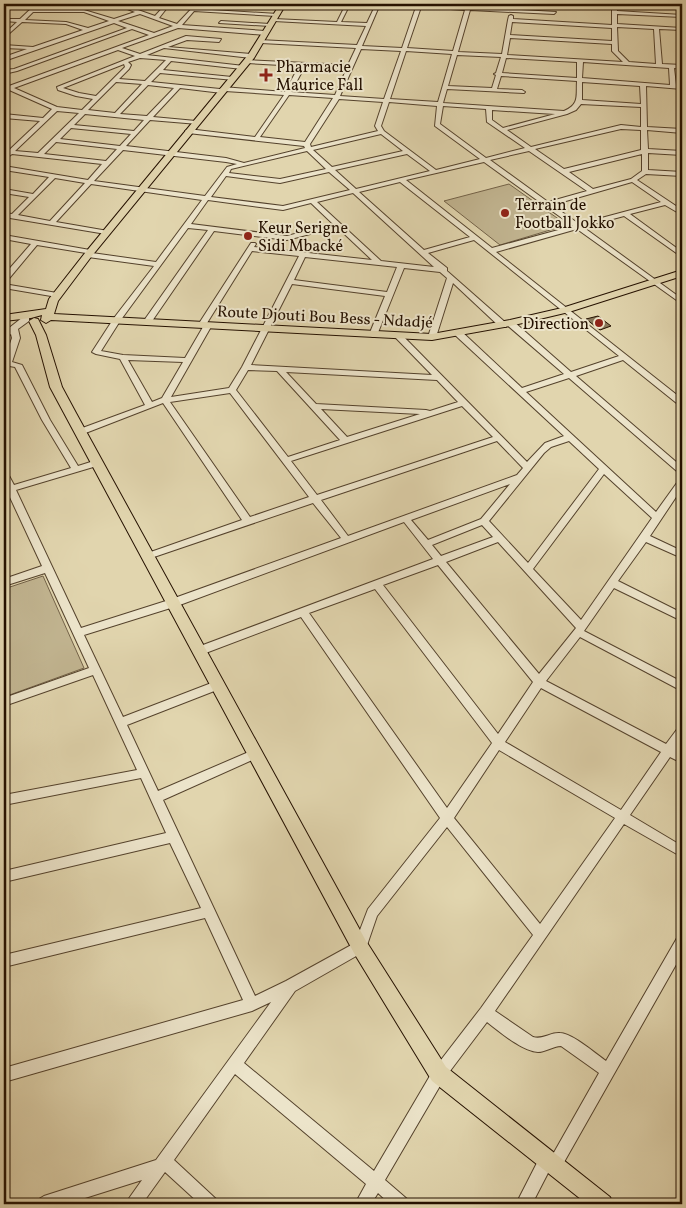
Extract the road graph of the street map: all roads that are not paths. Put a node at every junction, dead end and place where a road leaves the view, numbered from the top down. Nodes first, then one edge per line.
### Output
1 (10, 4) edge
2 (39, 4) edge
3 (117, 4) edge
4 (139, 4) edge
5 (168, 4) edge
6 (198, 4) edge
7 (257, 4) edge
8 (283, 4) edge
9 (348, 4) edge
10 (378, 4) edge
11 (390, 4) edge
12 (556, 4) edge
13 (614, 4) edge
14 (419, 5) junction
15 (468, 6) edge
16 (4, 10) edge
17 (193, 10) junction
18 (32, 11) junction
19 (137, 11) junction
20 (513, 11) junction
21 (614, 12) junction
22 (554, 13) junction
23 (682, 16) edge
24 (157, 17) junction
25 (4, 20) edge
26 (184, 20) junction
27 (273, 20) junction
28 (510, 20) junction
29 (20, 21) junction
30 (113, 21) junction
31 (193, 21) dead end
32 (212, 22) dead end
33 (552, 23) junction
34 (338, 24) junction
35 (368, 25) junction
36 (178, 26) junction
37 (614, 26) junction
38 (656, 27) junction
39 (132, 28) junction
40 (682, 28) edge
41 (225, 29) junction
42 (88, 30) junction
43 (265, 32) junction
44 (154, 35) junction
45 (507, 36) junction
46 (4, 37) edge
47 (219, 40) junction
48 (261, 41) junction
49 (614, 43) junction
50 (4, 46) edge
51 (359, 47) junction
52 (117, 48) junction
53 (165, 48) junction
54 (35, 49) junction
55 (405, 50) junction
56 (615, 51) junction
57 (210, 52) junction
58 (455, 53) junction
59 (53, 56) junction
60 (140, 56) junction
61 (504, 56) junction
62 (4, 59) edge
63 (60, 59) dead end
64 (170, 59) junction
65 (67, 61) dead end
66 (246, 61) junction
67 (580, 61) junction
68 (126, 62) junction
69 (597, 62) junction
70 (627, 63) junction
71 (74, 64) junction
72 (303, 64) junction
73 (659, 65) junction
74 (671, 66) junction
75 (82, 67) dead end
76 (350, 67) junction
77 (682, 67) edge
78 (90, 69) dead end
79 (159, 71) junction
80 (4, 72) edge
81 (98, 72) junction
82 (497, 74) junction
83 (524, 76) junction
84 (232, 79) junction
85 (115, 80) junction
86 (580, 80) junction
87 (147, 83) junction
88 (643, 84) junction
89 (178, 86) junction
90 (672, 86) junction
91 (6, 87) edge
92 (445, 87) junction
93 (682, 87) edge
94 (222, 90) junction
95 (494, 90) junction
96 (522, 92) junction
97 (287, 94) junction
98 (338, 97) junction
99 (96, 98) junction
100 (386, 101) junction
101 (578, 102) junction
102 (440, 104) junction
103 (644, 106) junction
104 (488, 108) junction
105 (56, 109) junction
106 (4, 110) edge
107 (520, 110) junction
108 (84, 112) junction
109 (565, 113) junction
110 (116, 115) junction
111 (7, 116) edge
112 (149, 118) junction
113 (43, 120) junction
114 (4, 122) edge
115 (196, 123) junction
116 (70, 126) junction
117 (644, 128) junction
118 (501, 130) junction
119 (188, 131) junction
120 (682, 131) edge
121 (382, 132) junction
122 (135, 133) junction
123 (256, 138) junction
124 (56, 140) junction
125 (308, 146) junction
126 (4, 148) edge
127 (121, 148) junction
128 (12, 150) junction
129 (530, 150) junction
130 (645, 151) junction
131 (408, 152) junction
132 (170, 153) junction
133 (682, 153) edge
134 (40, 155) junction
135 (4, 158) edge
136 (486, 160) junction
137 (107, 163) junction
138 (243, 164) junction
139 (4, 168) edge
140 (329, 169) junction
141 (435, 172) junction
142 (562, 172) junction
143 (645, 172) junction
144 (225, 174) junction
145 (682, 174) edge
146 (54, 176) junction
147 (402, 180) junction
148 (633, 180) junction
149 (90, 182) junction
150 (141, 190) junction
151 (4, 191) edge
152 (355, 191) junction
153 (592, 191) junction
154 (34, 196) junction
155 (207, 198) junction
156 (312, 201) junction
157 (667, 202) junction
158 (546, 204) junction
159 (682, 212) edge
160 (625, 214) junction
161 (4, 215) edge
162 (14, 216) junction
163 (51, 223) junction
164 (338, 225) junction
165 (187, 226) junction
166 (578, 227) junction
167 (212, 229) junction
168 (106, 232) junction
169 (259, 235) junction
170 (4, 237) edge
171 (287, 238) junction
172 (474, 238) junction
173 (35, 243) junction
174 (250, 248) junction
175 (424, 252) junction
176 (491, 252) junction
177 (288, 253) junction
178 (90, 254) junction
179 (303, 255) junction
180 (682, 255) edge
181 (158, 264) junction
182 (380, 264) junction
183 (401, 266) junction
184 (444, 270) junction
185 (682, 274) edge
186 (451, 277) junction
187 (4, 279) edge
188 (290, 282) junction
189 (655, 282) junction
190 (4, 286) edge
191 (389, 294) junction
192 (55, 298) junction
193 (682, 302) edge
194 (565, 310) junction
195 (38, 317) junction
196 (116, 320) junction
197 (147, 322) junction
198 (506, 324) junction
199 (205, 325) junction
200 (14, 329) junction
201 (266, 329) junction
202 (458, 334) junction
203 (373, 335) junction
204 (4, 336) edge
205 (398, 336) junction
206 (432, 337) junction
207 (123, 357) junction
208 (625, 357) junction
209 (188, 360) junction
210 (6, 363) edge
211 (246, 366) junction
212 (279, 368) junction
213 (570, 375) junction
214 (438, 378) junction
215 (232, 390) junction
216 (520, 391) junction
217 (165, 400) junction
218 (463, 403) junction
219 (682, 403) edge
220 (149, 405) junction
221 (314, 406) junction
222 (432, 413) junction
223 (80, 432) junction
224 (570, 437) junction
225 (498, 438) junction
226 (346, 440) junction
227 (286, 460) junction
228 (97, 463) junction
229 (527, 467) junction
230 (604, 468) junction
231 (76, 470) junction
232 (682, 471) edge
233 (4, 474) edge
234 (518, 477) junction
235 (680, 489) edge
236 (7, 490) edge
237 (315, 498) junction
238 (405, 518) junction
239 (658, 518) junction
240 (248, 521) junction
241 (484, 521) junction
242 (644, 537) junction
243 (499, 538) junction
244 (346, 539) junction
245 (426, 544) junction
246 (682, 555) edge
247 (148, 556) junction
248 (439, 560) junction
249 (48, 568) junction
250 (528, 569) junction
251 (4, 583) edge
252 (376, 583) junction
253 (613, 583) junction
254 (173, 603) junction
255 (302, 611) junction
256 (682, 616) edge
257 (580, 630) junction
258 (78, 633) junction
259 (199, 651) junction
260 (96, 670) junction
261 (539, 682) junction
262 (218, 685) junction
263 (682, 687) edge
264 (4, 702) edge
265 (121, 723) junction
266 (682, 731) edge
267 (498, 744) junction
268 (668, 751) junction
269 (255, 754) junction
270 (682, 758) edge
271 (144, 774) junction
272 (155, 798) junction
273 (4, 800) edge
274 (622, 817) junction
275 (447, 818) junction
276 (174, 837) junction
277 (682, 852) edge
278 (4, 877) edge
279 (208, 912) junction
280 (541, 935) junction
281 (682, 942) edge
282 (360, 947) junction
283 (4, 961) edge
284 (290, 986) junction
285 (252, 1004) junction
286 (486, 1013) junction
287 (234, 1064) junction
288 (608, 1072) junction
289 (439, 1074) junction
290 (4, 1075) edge
291 (550, 1163) junction
292 (162, 1164) junction
293 (376, 1182) junction
294 (44, 1204) edge
295 (132, 1204) edge
296 (211, 1204) edge
297 (363, 1204) edge
298 (402, 1204) edge
299 (524, 1204) edge
300 (604, 1204) edge

1 - 16 street
2 - 18 street
3 - 19 street
4 - 19 street
5 - 24 street
6 - 17 street
7 - 8 street
8 - 27 main road
9 - 34 street
10 - 35 street
11 - 14 street
12 - 22 street
13 - 21 street
14 - 15 street
14 - 55 street
15 - 20 street
15 - 58 street
17 - 26 street
17 - 27 street
18 - 29 street
18 - 30 street
19 - 24 street
19 - 30 street
20 - 22 street
20 - 28 street
21 - 23 street
21 - 37 street
22 - 33 street
24 - 36 street
25 - 29 street
26 - 31 street
26 - 36 street
27 - 32 street
27 - 34 street
27 - 43 main road
28 - 33 street
28 - 45 street
29 - 42 street
29 - 46 street
30 - 39 street
30 - 42 street
33 - 37 street
34 - 35 street
35 - 51 street
36 - 41 street
36 - 44 street
37 - 38 street
37 - 49 street
38 - 40 street
38 - 73 street
39 - 44 street
39 - 59 street
41 - 43 street
41 - 47 street
42 - 54 street
43 - 48 main road
44 - 52 street
45 - 49 street
45 - 61 street
47 - 53 street
47 - 57 street
48 - 51 street
48 - 66 main road
49 - 56 street
50 - 54 street
51 - 55 street
51 - 76 street
52 - 60 street
52 - 71 street
53 - 57 street
53 - 60 street
54 - 59 street
54 - 62 street
55 - 58 street
55 - 100 street
56 - 69 street
56 - 70 street
57 - 66 street
58 - 61 street
58 - 92 street
59 - 63 street
59 - 80 street
60 - 64 street
60 - 68 street
61 - 67 street
61 - 82 street
64 - 66 street
64 - 79 street
65 - 71 street
66 - 72 street
66 - 84 main road
67 - 69 street
67 - 86 street
68 - 81 street
68 - 85 street
69 - 70 street
70 - 73 street
71 - 75 street
71 - 91 street
72 - 76 street
72 - 97 street
73 - 74 street
74 - 77 street
74 - 90 street
76 - 98 street
78 - 81 street
79 - 84 street
79 - 87 street
81 - 99 street
82 - 83 street
82 - 95 street
83 - 86 street
83 - 96 street
84 - 94 main road
85 - 87 street
85 - 99 street
86 - 88 street
86 - 101 street
87 - 89 street
87 - 110 street
88 - 90 street
88 - 103 street
89 - 94 street
89 - 112 street
90 - 93 street
91 - 105 street
92 - 95 street
92 - 102 street
94 - 97 street
94 - 115 main road
95 - 96 street
96 - 107 street
97 - 98 street
97 - 123 street
98 - 100 street
98 - 125 street
99 - 108 street
100 - 102 street
100 - 121 street
101 - 103 street
101 - 109 street
102 - 104 street
102 - 136 street
103 - 117 street
104 - 107 street
104 - 118 street
105 - 108 street
105 - 113 street
106 - 111 street
107 - 109 street
108 - 110 street
108 - 116 street
109 - 118 street
110 - 112 street
111 - 113 street
111 - 114 street
112 - 115 street
112 - 122 street
113 - 128 street
115 - 119 main road
116 - 122 street
116 - 124 street
117 - 120 street
117 - 129 street
117 - 130 street
118 - 129 street
119 - 123 street
119 - 132 main road
121 - 125 street
121 - 131 street
122 - 127 street
123 - 125 street
124 - 127 street
124 - 134 street
125 - 138 street
125 - 140 street
126 - 128 street
127 - 132 street
127 - 137 street
128 - 134 street
128 - 135 street
129 - 136 street
129 - 142 street
130 - 133 street
130 - 142 street
130 - 143 street
131 - 140 street
131 - 141 street
132 - 138 street
132 - 150 main road
134 - 137 street
136 - 141 street
136 - 158 street
137 - 149 street
138 - 144 street
139 - 146 street
140 - 144 street
140 - 152 street
141 - 147 street
142 - 153 street
143 - 145 street
143 - 148 street
144 - 155 street
146 - 149 street
146 - 154 street
147 - 152 street
147 - 172 street
148 - 153 street
148 - 157 street
149 - 150 street
149 - 163 street
150 - 155 street
150 - 168 main road
151 - 154 street
152 - 156 street
152 - 175 street
153 - 158 street
154 - 162 street
155 - 156 street
155 - 165 street
156 - 164 street
157 - 159 street
157 - 160 street
158 - 166 street
160 - 166 street
160 - 180 street
161 - 162 street
162 - 163 street
163 - 168 street
164 - 171 street
164 - 182 street
165 - 167 street
165 - 181 street
166 - 176 street
166 - 189 street
167 - 169 street
167 - 197 street
168 - 178 main road
169 - 171 street
169 - 174 street
170 - 173 street
171 - 177 street
172 - 175 street
172 - 176 street
173 - 178 street
173 - 187 street
174 - 177 street
174 - 199 street
175 - 184 street
176 - 194 street
177 - 179 street
178 - 181 street
178 - 192 main road
179 - 182 street
179 - 188 street
181 - 196 street
182 - 183 street
183 - 184 street
183 - 191 street
184 - 186 street
185 - 189 main road, Route Djouti Bou Bess - Ndadjé
186 - 198 street
186 - 206 street
188 - 191 street
188 - 201 street
189 - 193 street
189 - 194 main road, Route Djouti Bou Bess - Ndadjé
190 - 192 street
191 - 203 street
192 - 195 main road
194 - 198 main road, Route Djouti Bou Bess - Ndadjé
194 - 208 street
195 - 196 main road, Route Djouti Bou Bess - Ndadjé
195 - 200 street
195 - 223 main road
196 - 197 main road, Route Djouti Bou Bess - Ndadjé
196 - 207 street
197 - 199 main road, Route Djouti Bou Bess - Ndadjé
198 - 202 main road, Route Djouti Bou Bess - Ndadjé
198 - 213 street
199 - 201 main road, Route Djouti Bou Bess - Ndadjé
199 - 209 street
200 - 204 street
200 - 210 street
201 - 203 main road, Route Djouti Bou Bess - Ndadjé
201 - 211 street
202 - 206 main road, Route Djouti Bou Bess - Ndadjé
202 - 216 street
203 - 205 main road, Route Djouti Bou Bess - Ndadjé
205 - 206 main road, Route Djouti Bou Bess - Ndadjé
205 - 214 street
207 - 209 street
207 - 220 street
208 - 213 street
208 - 219 street
209 - 217 street
210 - 231 street
211 - 212 street
211 - 215 street
212 - 214 street
212 - 221 street
213 - 216 street
213 - 232 street
214 - 218 street
215 - 217 street
215 - 227 street
216 - 224 street
217 - 220 street
217 - 240 street
218 - 222 street
218 - 225 street
220 - 223 street
221 - 222 street
221 - 226 street
222 - 226 street
223 - 228 main road
224 - 229 street
224 - 230 street
225 - 229 street
225 - 237 street
226 - 227 street
227 - 237 street
228 - 231 street
228 - 247 main road
229 - 234 street
230 - 239 street
230 - 250 street
231 - 236 street
233 - 236 street
234 - 238 street
234 - 241 street
235 - 239 street
236 - 249 street
237 - 240 street
237 - 244 street
238 - 244 street
238 - 245 street
239 - 242 street
240 - 247 street
241 - 243 street
241 - 245 street
242 - 246 street
242 - 253 street
243 - 248 street
243 - 250 street
244 - 254 street
245 - 248 street
247 - 254 main road
248 - 252 street
248 - 261 street
249 - 251 street
249 - 258 street
250 - 257 street
252 - 255 street
252 - 267 street
253 - 256 street
253 - 257 street
254 - 258 street
254 - 259 main road
255 - 259 street
255 - 275 street
257 - 261 street
257 - 263 street
258 - 260 street
259 - 262 main road
260 - 264 street
260 - 265 street
261 - 267 street
261 - 268 street
262 - 265 street
262 - 269 main road
265 - 271 street
266 - 268 street
267 - 274 street
267 - 275 street
268 - 270 street
268 - 274 street
269 - 272 street
269 - 282 main road
271 - 272 street
271 - 273 street
272 - 276 street
274 - 277 street
274 - 280 street
275 - 280 street
275 - 282 street
276 - 278 street
276 - 279 street
279 - 283 street
279 - 285 street
280 - 286 street
281 - 288 street
282 - 284 street
282 - 289 main road
284 - 285 street
284 - 287 street
285 - 290 street
286 - 288 street
286 - 289 street
287 - 292 street
287 - 293 street
288 - 291 street
289 - 291 main road
289 - 293 street
291 - 299 street
291 - 300 main road
292 - 294 street
292 - 295 street
292 - 296 street
293 - 297 street
293 - 298 street

